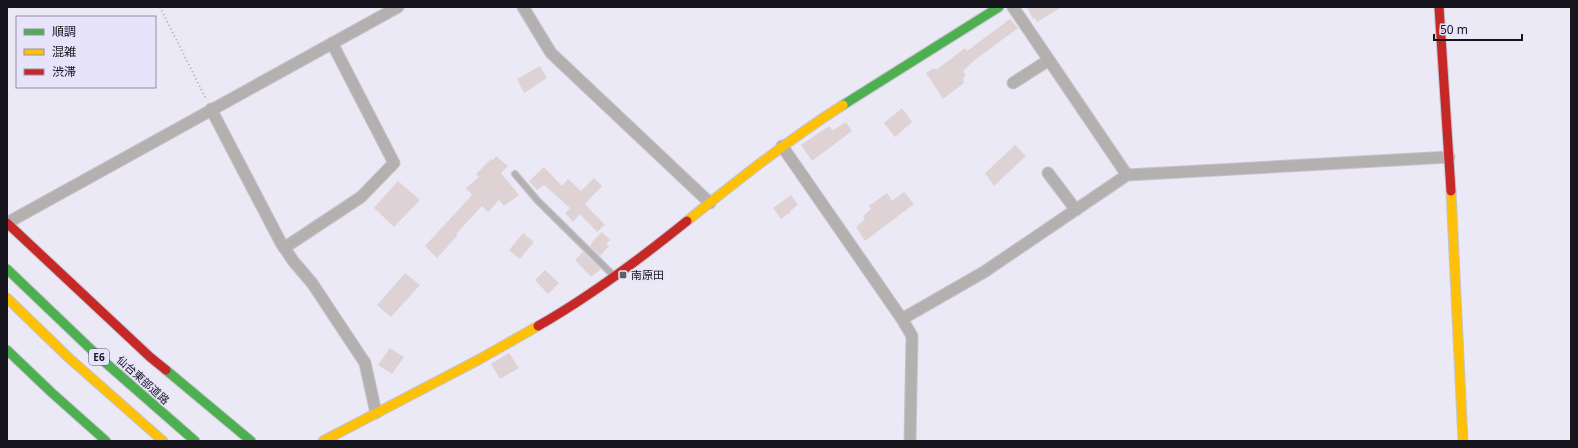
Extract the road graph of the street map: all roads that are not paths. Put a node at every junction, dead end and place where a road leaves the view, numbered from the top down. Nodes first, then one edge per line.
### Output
1 (398, 7) edge
2 (523, 7) edge
3 (999, 7) edge
4 (1013, 7) edge
5 (1439, 7) edge
6 (332, 43) junction
7 (1049, 60) junction
8 (1013, 83) dead end
9 (211, 109) junction
10 (782, 146) junction
11 (1450, 157) junction
12 (1048, 173) dead end
13 (515, 174) dead end
14 (1127, 174) junction
15 (710, 203) junction
16 (1076, 210) junction
17 (7, 223) edge
18 (284, 248) junction
19 (7, 269) edge
20 (615, 277) junction
21 (7, 298) edge
22 (902, 319) junction
23 (7, 350) edge
24 (376, 413) junction
25 (106, 441) edge
26 (163, 441) edge
27 (195, 441) edge
28 (251, 441) edge
29 (323, 441) edge
30 (910, 441) edge
31 (1463, 441) edge

1 - 6 street
2 - 15 street
3 - 10 main road
4 - 7 street
5 - 11 main road
6 - 9 street
6 - 18 street
7 - 8 street
7 - 14 street
9 - 17 street
9 - 18 street
10 - 15 main road
10 - 22 street
11 - 14 street
11 - 31 main road
12 - 16 street
13 - 20 lane
14 - 16 street
15 - 20 main road
16 - 22 street
17 - 28 main road
18 - 24 street
19 - 27 main road, 仙台東部道路 / E6
20 - 24 main road
21 - 26 main road, E6
22 - 30 street
23 - 25 main road
24 - 29 main road

